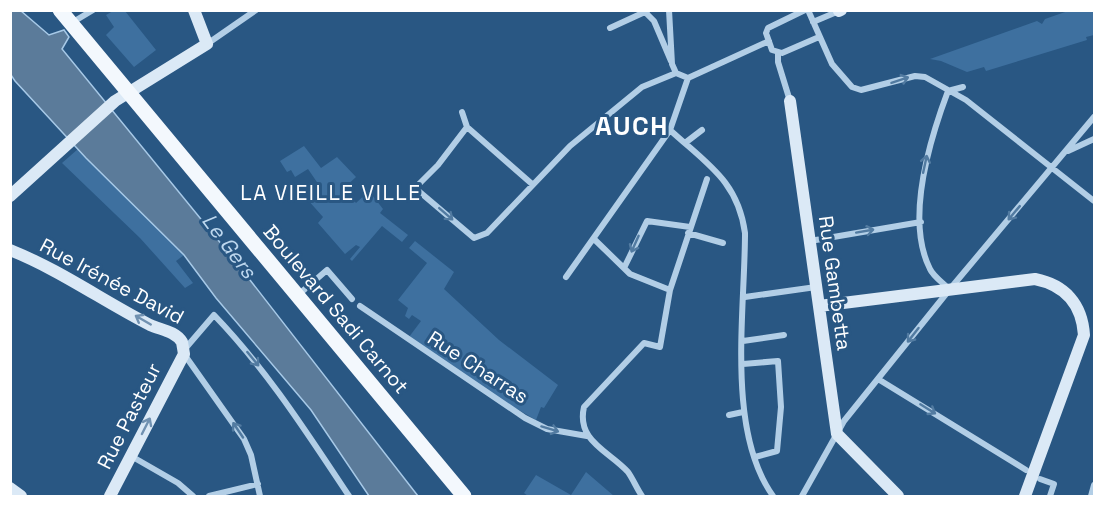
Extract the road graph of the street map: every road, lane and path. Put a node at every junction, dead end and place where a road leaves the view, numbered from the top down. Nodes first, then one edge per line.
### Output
1 (60, 10) edge
2 (93, 10) edge
3 (194, 10) edge
4 (256, 10) edge
5 (669, 10) edge
6 (807, 10) edge
7 (645, 11) edge
8 (840, 11) edge
9 (813, 22) junction
10 (70, 23) junction
11 (610, 28) dead end
12 (819, 37) junction
13 (769, 41) junction
14 (207, 44) junction
15 (778, 53) junction
16 (672, 64) junction
17 (676, 73) junction
18 (688, 78) junction
19 (963, 87) dead end
20 (948, 91) junction
21 (122, 97) junction
22 (790, 101) joint
23 (462, 112) dead end
24 (1095, 117) edge
25 (467, 127) junction
26 (670, 130) junction
27 (702, 130) dead end
28 (1095, 139) edge
29 (685, 143) junction
30 (1065, 152) junction
31 (1052, 168) junction
32 (707, 178) dead end
33 (532, 184) junction
34 (10, 196) edge
35 (1095, 201) edge
36 (921, 222) junction
37 (689, 230) junction
38 (594, 239) junction
39 (810, 241) junction
40 (723, 243) dead end
41 (10, 250) edge
42 (624, 268) junction
43 (566, 277) dead end
44 (816, 287) junction
45 (950, 289) junction
46 (670, 290) junction
47 (298, 296) junction
48 (744, 297) junction
49 (352, 298) dead end
50 (360, 306) dead end
51 (819, 306) junction
52 (784, 335) dead end
53 (743, 341) junction
54 (184, 352) junction
55 (743, 364) junction
56 (878, 379) junction
57 (742, 412) junction
58 (729, 415) dead end
59 (837, 434) junction
60 (587, 436) junction
61 (131, 456) junction
62 (755, 457) junction
63 (1026, 470) dead end
64 (1040, 479) dead end
65 (258, 484) junction
66 (1095, 485) edge
67 (10, 488) edge
68 (21, 496) edge
69 (110, 496) edge
70 (193, 496) edge
71 (209, 496) edge
72 (260, 496) edge
73 (349, 496) edge
74 (464, 496) edge
75 (641, 496) edge
76 (772, 496) edge
77 (802, 496) edge
78 (898, 496) edge
79 (1025, 496) edge
80 (1050, 496) edge
81 (1091, 496) edge

1 - 10 main road, Boulevard Sadi Carnot
2 - 10 street
3 - 14 main road
4 - 14 street
5 - 16 street
6 - 9 street
6 - 13 street
7 - 11 street
7 - 16 street
8 - 9 street
9 - 12 street
10 - 21 main road, Boulevard Sadi Carnot
12 - 15 street
12 -> 20 street
13 - 15 street
13 - 18 street
14 - 21 main road
15 - 22 street, Rue Gambetta
16 - 17 street
17 - 18 street
17 - 33 street
18 - 26 street
19 - 20 street
20 - 31 street
36 -> 20 street
21 - 34 main road
21 - 47 main road, Boulevard Sadi Carnot
22 - 39 main road, Rue Gambetta
23 - 25 street
24 - 30 street
25 - 33 street
25 -> 33 street
26 - 29 street
26 - 38 street
27 - 29 street
28 - 30 street
29 - 48 street
30 - 31 street
31 - 35 street
31 -> 45 street
32 - 37 street
39 -> 36 street
36 - 45 street
37 - 40 street
37 -> 42 street
37 - 46 street
38 - 42 street
38 - 43 street
39 - 44 main road, Rue Gambetta
54 -> 41 main road, Rue Irénée David
42 - 46 street
44 - 48 street
44 - 51 main road, Rue Gambetta
45 - 51 main road
45 -> 56 street
45 - 79 main road
46 - 60 street
47 - 49 street
47 - 74 main road, Boulevard Sadi Carnot
48 - 53 street
50 -> 60 street, Rue Charras
51 - 59 main road, Rue Gambetta
52 - 53 street
53 - 55 street
61 -> 54 main road, Rue Pasteur
65 -> 54 street
54 -> 73 street
55 - 57 street
55 - 62 street
56 - 59 street
56 -> 63 street
57 - 58 street
57 - 62 street
59 - 77 street
59 - 78 main road
60 - 75 street
61 - 69 main road, Rue Pasteur
61 - 70 street
62 - 76 street
64 - 80 street
65 - 71 street
65 - 72 street
66 - 81 street
67 - 68 main road

